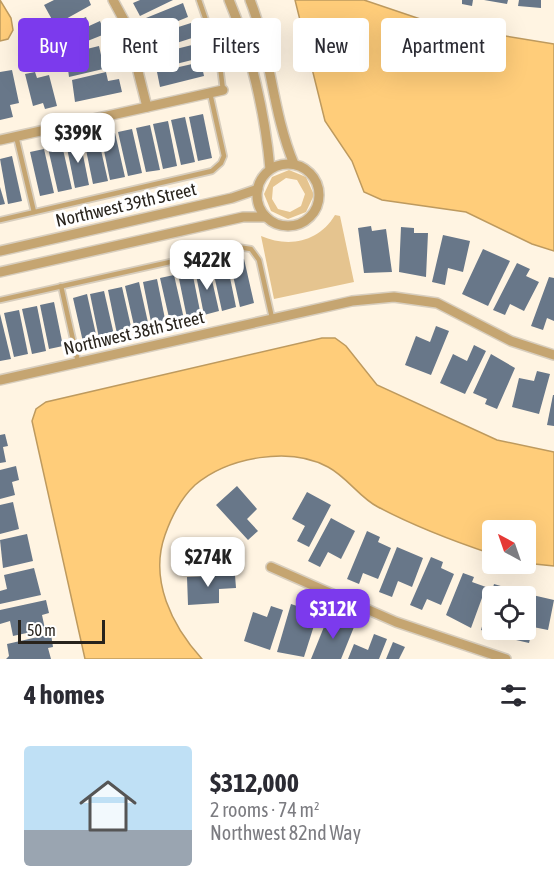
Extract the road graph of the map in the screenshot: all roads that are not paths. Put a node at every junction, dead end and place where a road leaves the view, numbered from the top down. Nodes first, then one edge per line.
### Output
1 (113, 0) edge
2 (199, 0) edge
3 (229, 0) edge
4 (250, 0) edge
5 (223, 90) joint
6 (210, 93) junction
7 (147, 107) junction
8 (16, 136) junction
9 (0, 140) edge
10 (294, 164) junction
11 (270, 169) junction
12 (258, 189) junction
13 (34, 212) junction
14 (266, 217) junction
15 (0, 220) edge
16 (0, 251) edge
17 (0, 272) edge
18 (61, 286) junction
19 (0, 300) edge
20 (272, 319) junction
21 (554, 355) edge
22 (78, 362) junction
23 (0, 380) edge
24 (271, 567) dead end
25 (506, 659) edge

1 - 7 street
2 - 5 lane
3 - 11 street
4 - 10 street
5 - 6 street
6 - 7 street
6 - 13 lane
7 - 8 street
8 - 9 street
8 - 13 lane
10 - 11 street
10 - 14 street
11 - 12 street
12 - 14 street
12 - 16 street, Northwest 39th Street
13 - 15 lane
14 - 17 street, Northwest 39th Street
18 - 19 lane
18 - 20 lane
18 - 22 lane
20 - 21 street, Northwest 38th Street
20 - 22 street, Northwest 38th Street
22 - 23 street, Northwest 38th Street
24 - 25 street

